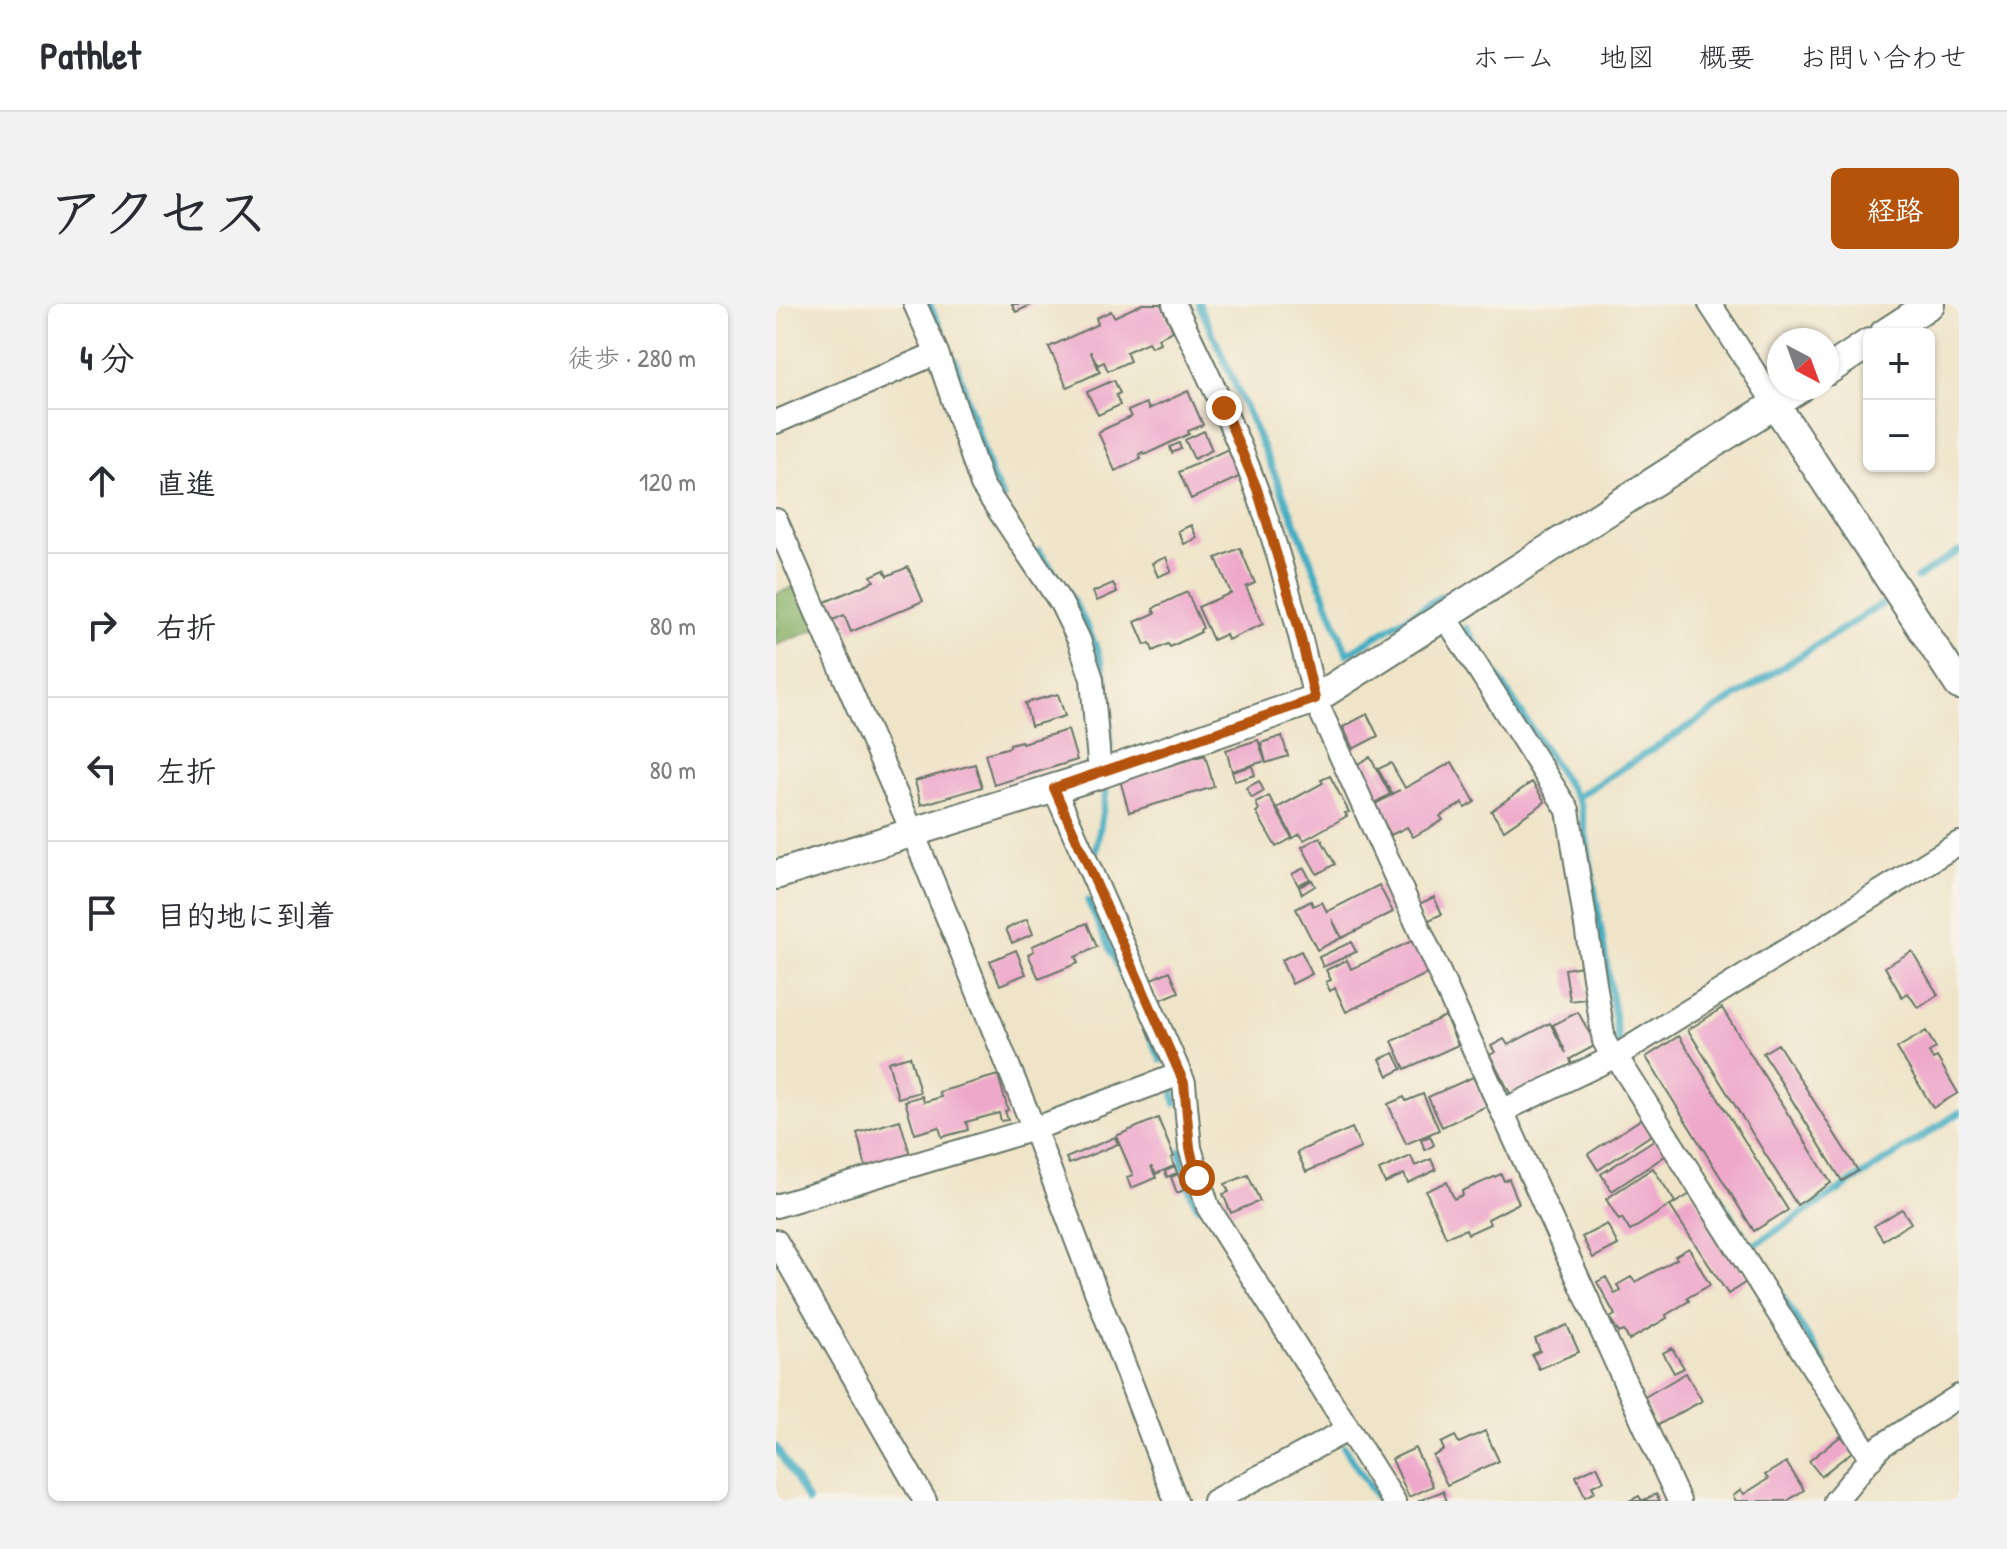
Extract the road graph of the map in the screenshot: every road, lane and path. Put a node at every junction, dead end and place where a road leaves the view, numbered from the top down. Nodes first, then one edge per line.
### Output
1 (915, 304) edge
2 (1174, 304) edge
3 (1710, 304) edge
4 (1930, 304) edge
5 (1893, 328) edge
6 (1863, 347) edge
7 (937, 353) junction
8 (1839, 363) edge
9 (1781, 400) edge
10 (1775, 404) junction
11 (776, 422) edge
12 (776, 520) edge
13 (1445, 616) junction
14 (1959, 685) edge
15 (1315, 699) junction
16 (1100, 774) junction
17 (1054, 788) junction
18 (913, 833) junction
19 (1959, 843) edge
20 (776, 875) edge
21 (1614, 1056) junction
22 (1180, 1074) junction
23 (1502, 1111) junction
24 (1034, 1129) junction
25 (776, 1206) edge
26 (776, 1241) edge
27 (1959, 1396) edge
28 (1347, 1430) junction
29 (1871, 1459) junction
30 (925, 1501) edge
31 (1176, 1501) edge
32 (1214, 1501) edge
33 (1394, 1501) edge
34 (1679, 1501) edge
35 (1835, 1501) edge

1 - 7 street
2 - 15 street
3 - 10 street
4 - 5 street
6 - 8 street
7 - 11 street
7 - 16 street
9 - 10 street
10 - 13 street
10 - 14 street
12 - 18 street
13 - 15 street
13 - 21 street
15 - 16 street
15 - 23 street
16 - 17 street
17 - 18 street
17 - 22 street
18 - 20 street
18 - 24 street
19 - 21 street
21 - 23 street
21 - 29 street
22 - 24 street
22 - 28 street
23 - 34 street
24 - 25 street
24 - 31 street
26 - 30 street
27 - 29 street
28 - 32 street
28 - 33 street
29 - 35 street

